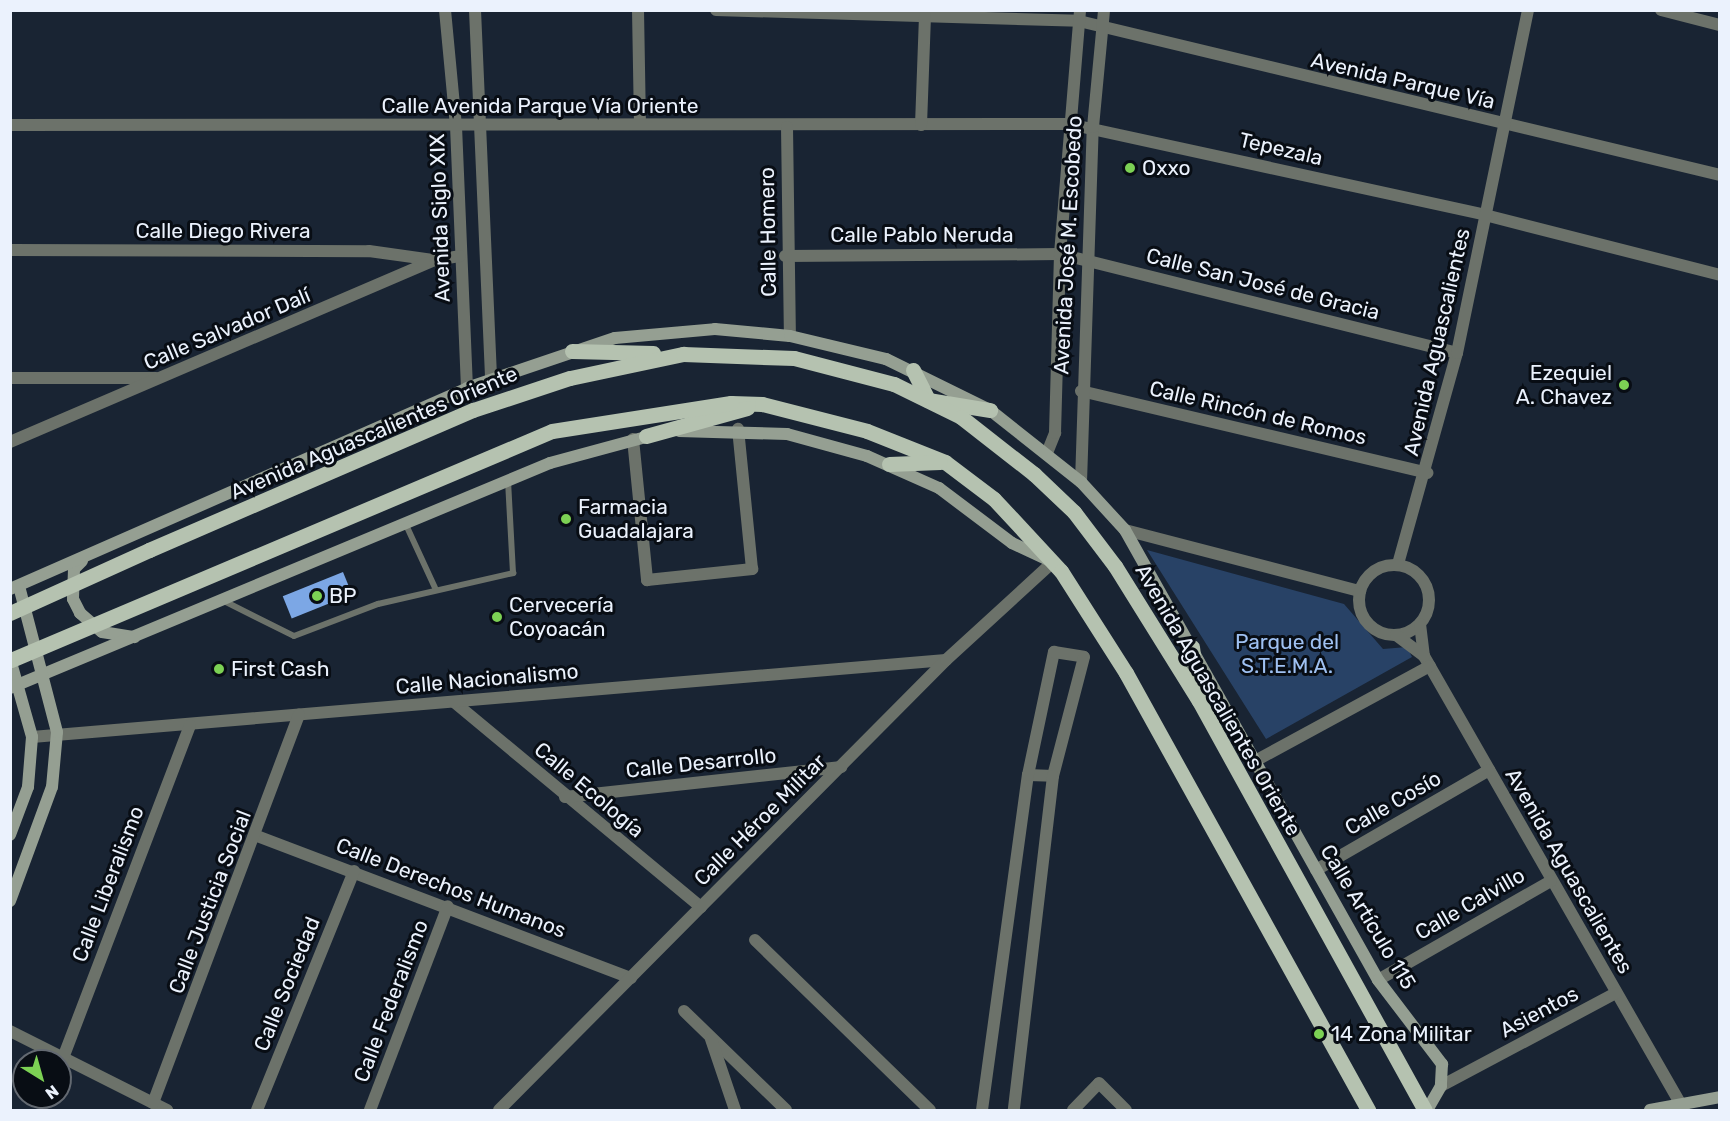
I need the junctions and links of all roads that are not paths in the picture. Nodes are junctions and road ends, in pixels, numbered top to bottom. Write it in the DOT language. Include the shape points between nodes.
graph roads {
  1 [pos="445,10"];
  2 [pos="475,10"];
  3 [pos="638,10"];
  4 [pos="716,10"];
  5 [pos="1104,10"];
  6 [pos="1528,10"];
  7 [pos="1661,10"];
  8 [pos="790,11"];
  9 [pos="925,16"];
  10 [pos="1080,16"];
  11 [pos="1719,25"];
  12 [pos="1102,29"];
  13 [pos="479,123"];
  14 [pos="640,123"];
  15 [pos="1069,124"];
  16 [pos="10,125"];
  17 [pos="921,125"];
  18 [pos="1502,125"];
  19 [pos="456,126"];
  20 [pos="787,127"];
  21 [pos="1093,127"];
  22 [pos="1719,175"];
  23 [pos="1485,215"];
  24 [pos="10,250"];
  25 [pos="1060,254"];
  26 [pos="460,256"];
  27 [pos="785,256"];
  28 [pos="435,260"];
  29 [pos="1086,260"];
  30 [pos="1719,275"];
  31 [pos="790,336"];
  32 [pos="572,351"];
  33 [pos="1457,353"];
  34 [pos="683,354"];
  35 [pos="913,370"];
  36 [pos="10,378"];
  37 [pos="163,378"];
  38 [pos="491,378"];
  39 [pos="467,388"];
  40 [pos="1081,391"];
  41 [pos="927,400"];
  42 [pos="762,404"];
  43 [pos="990,410"];
  44 [pos="738,429"];
  45 [pos="639,437"];
  46 [pos="10,442"];
  47 [pos="1047,453"];
  48 [pos="945,462"];
  49 [pos="889,464"];
  50 [pos="1427,473"];
  51 [pos="508,481"];
  52 [pos="1081,482"];
  53 [pos="407,527"];
  54 [pos="1125,530"];
  55 [pos="85,558"];
  56 [pos="1053,562"];
  57 [pos="1398,564"];
  58 [pos="15,588"];
  59 [pos="435,588"];
  60 [pos="1360,591"];
  61 [pos="223,601"];
  62 [pos="10,613"];
  63 [pos="1420,624"];
  64 [pos="1396,635"];
  65 [pos="135,637"];
  66 [pos="1192,648"];
  67 [pos="10,659"];
  68 [pos="946,660"];
  69 [pos="1427,661"];
  70 [pos="45,675"];
  71 [pos="15,687"];
  72 [pos="1199,701"];
  73 [pos="454,702"];
  74 [pos="299,714"];
  75 [pos="190,725"];
  76 [pos="57,732"];
  77 [pos="32,737"];
  78 [pos="1255,761"];
  79 [pos="841,767"];
  80 [pos="1489,770"];
  81 [pos="1028,775"];
  82 [pos="1053,776"];
  83 [pos="565,796"];
  84 [pos="10,836"];
  85 [pos="257,836"];
  86 [pos="1316,870"];
  87 [pos="354,871"];
  88 [pos="1551,881"];
  89 [pos="10,901"];
  90 [pos="448,906"];
  91 [pos="701,907"];
  92 [pos="755,940"];
  93 [pos="631,978"];
  94 [pos="1378,980"];
  95 [pos="1616,993"];
  96 [pos="684,1011"];
  97 [pos="10,1031"];
  98 [pos="710,1038"];
  99 [pos="45,1049"];
  100 [pos="66,1049"];
  101 [pos="72,1063"];
  102 [pos="1441,1086"];
  103 [pos="1719,1097"];
  104 [pos="153,1104"];
  105 [pos="1683,1107"];
  106 [pos="167,1110"];
  107 [pos="257,1110"];
  108 [pos="370,1110"];
  109 [pos="500,1110"];
  110 [pos="735,1110"];
  111 [pos="786,1110"];
  112 [pos="930,1110"];
  113 [pos="982,1110"];
  114 [pos="1014,1110"];
  115 [pos="1073,1110"];
  116 [pos="1126,1110"];
  117 [pos="1368,1110"];
  118 [pos="1426,1110"];
  119 [pos="1650,1110"];
  1 -- 19 [label="street, Avenida Siglo XIX"];
  2 -- 13 [label="street, Avenida Siglo XIX"];
  3 -- 14 [label="street"];
  4 -- 8 [label="street, Avenida Parque Vía"];
  5 -- 12 [label="street, Avenida José M. Escobedo"];
  6 -- 18 [label="street, Avenida Aguascalientes"];
  7 -- 11 [label="street"];
  8 -- 9 [label="street, Avenida Parque Vía"];
  9 -- 10 [label="street, Avenida Parque Vía"];
  9 -- 17 [label="street"];
  10 -- 12 [label="street, Avenida Parque Vía"];
  10 -- 15 [label="street, Avenida José M. Escobedo"];
  12 -- 18 [label="street, Avenida Parque Vía"];
  12 -- 21 [label="street, Avenida José M. Escobedo"];
  13 -- 14 [label="street, Calle Avenida Parque Vía Oriente"];
  13 -- 19 [label="street, Calle Avenida Parque Vía Oriente"];
  13 -- 38 [label="street, Avenida Siglo XIX"];
  14 -- 20 [label="street, Calle Avenida Parque Vía Oriente"];
  15 -- 17 [label="street, Calle Avenida Parque Vía Oriente"];
  15 -- 21 [label="street, Tepezala"];
  15 -- 25 [label="street, Avenida José M. Escobedo"];
  16 -- 19 [label="street, Calle Avenida Parque Vía Oriente"];
  17 -- 20 [label="street, Calle Avenida Parque Vía Oriente"];
  18 -- 22 [label="street, Avenida Parque Vía"];
  18 -- 23 [label="street, Avenida Aguascalientes"];
  19 -- 26 [label="street, Avenida Siglo XIX"];
  20 -- 27 [label="street, Calle Homero"];
  21 -- 23 [label="street, Tepezala"];
  21 -- 29 [label="street, Avenida José M. Escobedo"];
  23 -- 30 [label="street"];
  23 -- 33 [label="street, Avenida Aguascalientes"];
  24 -- 28 [label="street, Calle Diego Rivera" via="369,251"];
  25 -- 27 [label="street, Calle Pablo Neruda"];
  25 -- 29 [label="street, Calle San José de Gracia"];
  25 -- 47 [label="street, Avenida José M. Escobedo" via="1055,422"];
  26 -- 28 [label="street, Calle Salvador Dalí"];
  26 -- 39 [label="street, Avenida Siglo XIX"];
  27 -- 31 [label="street, Calle Homero"];
  28 -- 37 [label="street, Calle Salvador Dalí"];
  29 -- 33 [label="street, Calle San José de Gracia"];
  29 -- 40 [label="street, Avenida José M. Escobedo"];
  31 -- 32 [label="street, Calle Artículo 115" via="662,331"];
  31 -- 35 [label="street, Calle Artículo 115"];
  32 -- 34 [label="main road"];
  32 -- 38 [label="street, Calle Artículo 115"];
  33 -- 50 [label="street, Avenida Aguascalientes"];
  34 -- 41 [label="main road, Avenida Aguascalientes Oriente" via="794,358 894,384"];
  34 -- 62 [label="main road, Avenida Aguascalientes Oriente, bridge" via="570,378 473,410"];
  35 -- 41 [label="main road"];
  35 -- 43 [label="street, Calle Artículo 115"];
  36 -- 37 [label="street"];
  37 -- 46 [label="street, Calle Salvador Dalí"];
  38 -- 39 [label="street, Avenida Aguascalientes Oriente"];
  39 -- 55 [label="street, Avenida Aguascalientes Oriente"];
  40 -- 50 [label="street, Calle Rincón de Romos"];
  40 -- 52 [label="street, Avenida José M. Escobedo"];
  41 -- 43 [label="main road"];
  41 -- 72 [label="main road, Avenida Aguascalientes Oriente" via="961,417 1074,512 1115,566"];
  42 -- 45 [label="main road"];
  42 -- 48 [label="main road" via="867,431"];
  42 -- 67 [label="main road, bridge" via="731,403 552,431"];
  43 -- 47 [label="street, Calle Artículo 115"];
  44 -- 45 [label="street"];
  44 -- 45 [label="street" via="752,569 647,580"];
  44 -- 49 [label="street" via="807,438"];
  45 -- 51 [label="street"];
  47 -- 52 [label="street, Calle Artículo 115"];
  48 -- 49 [label="main road"];
  48 -- 56 [label="main road" via="994,499"];
  49 -- 56 [label="street" via="939,488 1012,543"];
  50 -- 57 [label="street, Avenida Aguascalientes"];
  51 -- 53 [label="street"];
  51 -- 59 [label="lane" via="513,573"];
  52 -- 54 [label="street, Calle Artículo 115"];
  53 -- 59 [label="lane"];
  53 -- 61 [label="street"];
  54 -- 60 [label="street"];
  54 -- 66 [label="street, Calle Artículo 115"];
  55 -- 58 [label="street, Avenida Aguascalientes Oriente"];
  55 -- 65 [label="street" via="74,569 73,599 80,613 102,632"];
  56 -- 68 [label="street, Calle Héroe Militar"];
  56 -- 117 [label="main road" via="1126,673"];
  57 -- 60 [label="street" via="1378,568"];
  57 -- 63 [label="street" via="1416,572 1428,587 1429,607"];
  58 -- 70 [label="street"];
  59 -- 61 [label="lane" via="294,636"];
  60 -- 64 [label="street" via="1367,622"];
  61 -- 65 [label="street"];
  63 -- 64 [label="street"];
  63 -- 69 [label="street, Avenida Aguascalientes"];
  64 -- 69 [label="street, Avenida Aguascalientes"];
  65 -- 70 [label="street"];
  66 -- 72 [label="main road"];
  66 -- 78 [label="street, Calle Artículo 115"];
  67 -- 71 [label="street"];
  68 -- 73 [label="street, Calle Nacionalismo"];
  68 -- 79 [label="street, Calle Héroe Militar"];
  69 -- 78 [label="street"];
  69 -- 80 [label="street, Avenida Aguascalientes"];
  70 -- 71 [label="street"];
  70 -- 76 [label="street"];
  71 -- 77 [label="street"];
  72 -- 118 [label="main road, Avenida Aguascalientes Oriente"];
  73 -- 74 [label="street, Calle Nacionalismo"];
  73 -- 83 [label="street, Calle Ecología"];
  74 -- 75 [label="street, Calle Nacionalismo"];
  74 -- 85 [label="street, Calle Justicia Social"];
  75 -- 76 [label="street, Calle Nacionalismo"];
  75 -- 100 [label="street, Calle Liberalismo"];
  76 -- 77 [label="street, Calle Nacionalismo"];
  76 -- 89 [label="street" via="52,787"];
  77 -- 84 [label="street" via="28,787"];
  78 -- 86 [label="street, Calle Artículo 115"];
  79 -- 83 [label="street, Calle Desarrollo"];
  79 -- 91 [label="street, Calle Héroe Militar"];
  80 -- 86 [label="street, Calle Cosío"];
  80 -- 88 [label="street, Avenida Aguascalientes"];
  81 -- 82 [label="street"];
  81 -- 82 [label="street" via="1054,652 1084,657"];
  81 -- 113 [label="street"];
  82 -- 114 [label="street"];
  83 -- 91 [label="street, Calle Ecología"];
  85 -- 87 [label="street, Calle Derechos Humanos"];
  85 -- 104 [label="street, Calle Justicia Social"];
  86 -- 94 [label="street, Calle Artículo 115"];
  87 -- 90 [label="street, Calle Derechos Humanos"];
  87 -- 107 [label="street, Calle Sociedad"];
  88 -- 94 [label="street, Calle Calvillo"];
  88 -- 95 [label="street, Avenida Aguascalientes"];
  90 -- 93 [label="street, Calle Derechos Humanos"];
  90 -- 108 [label="street, Calle Federalismo"];
  91 -- 93 [label="street, Calle Héroe Militar"];
  92 -- 112 [label="street"];
  93 -- 109 [label="street, Calle Héroe Militar"];
  94 -- 102 [label="street, Calle Artículo 115" via="1442,1064"];
  95 -- 102 [label="street, Asientos"];
  95 -- 105 [label="street, Avenida Aguascalientes"];
  96 -- 98 [label="street"];
  97 -- 99 [label="street"];
  98 -- 110 [label="street"];
  98 -- 111 [label="street"];
  101 -- 104 [label="street"];
  102 -- 118 [label="street"];
  103 -- 105 [label="street"];
  104 -- 106 [label="street"];
  105 -- 119 [label="street"];
  115 -- 116 [label="street" via="1099,1083"];
}
